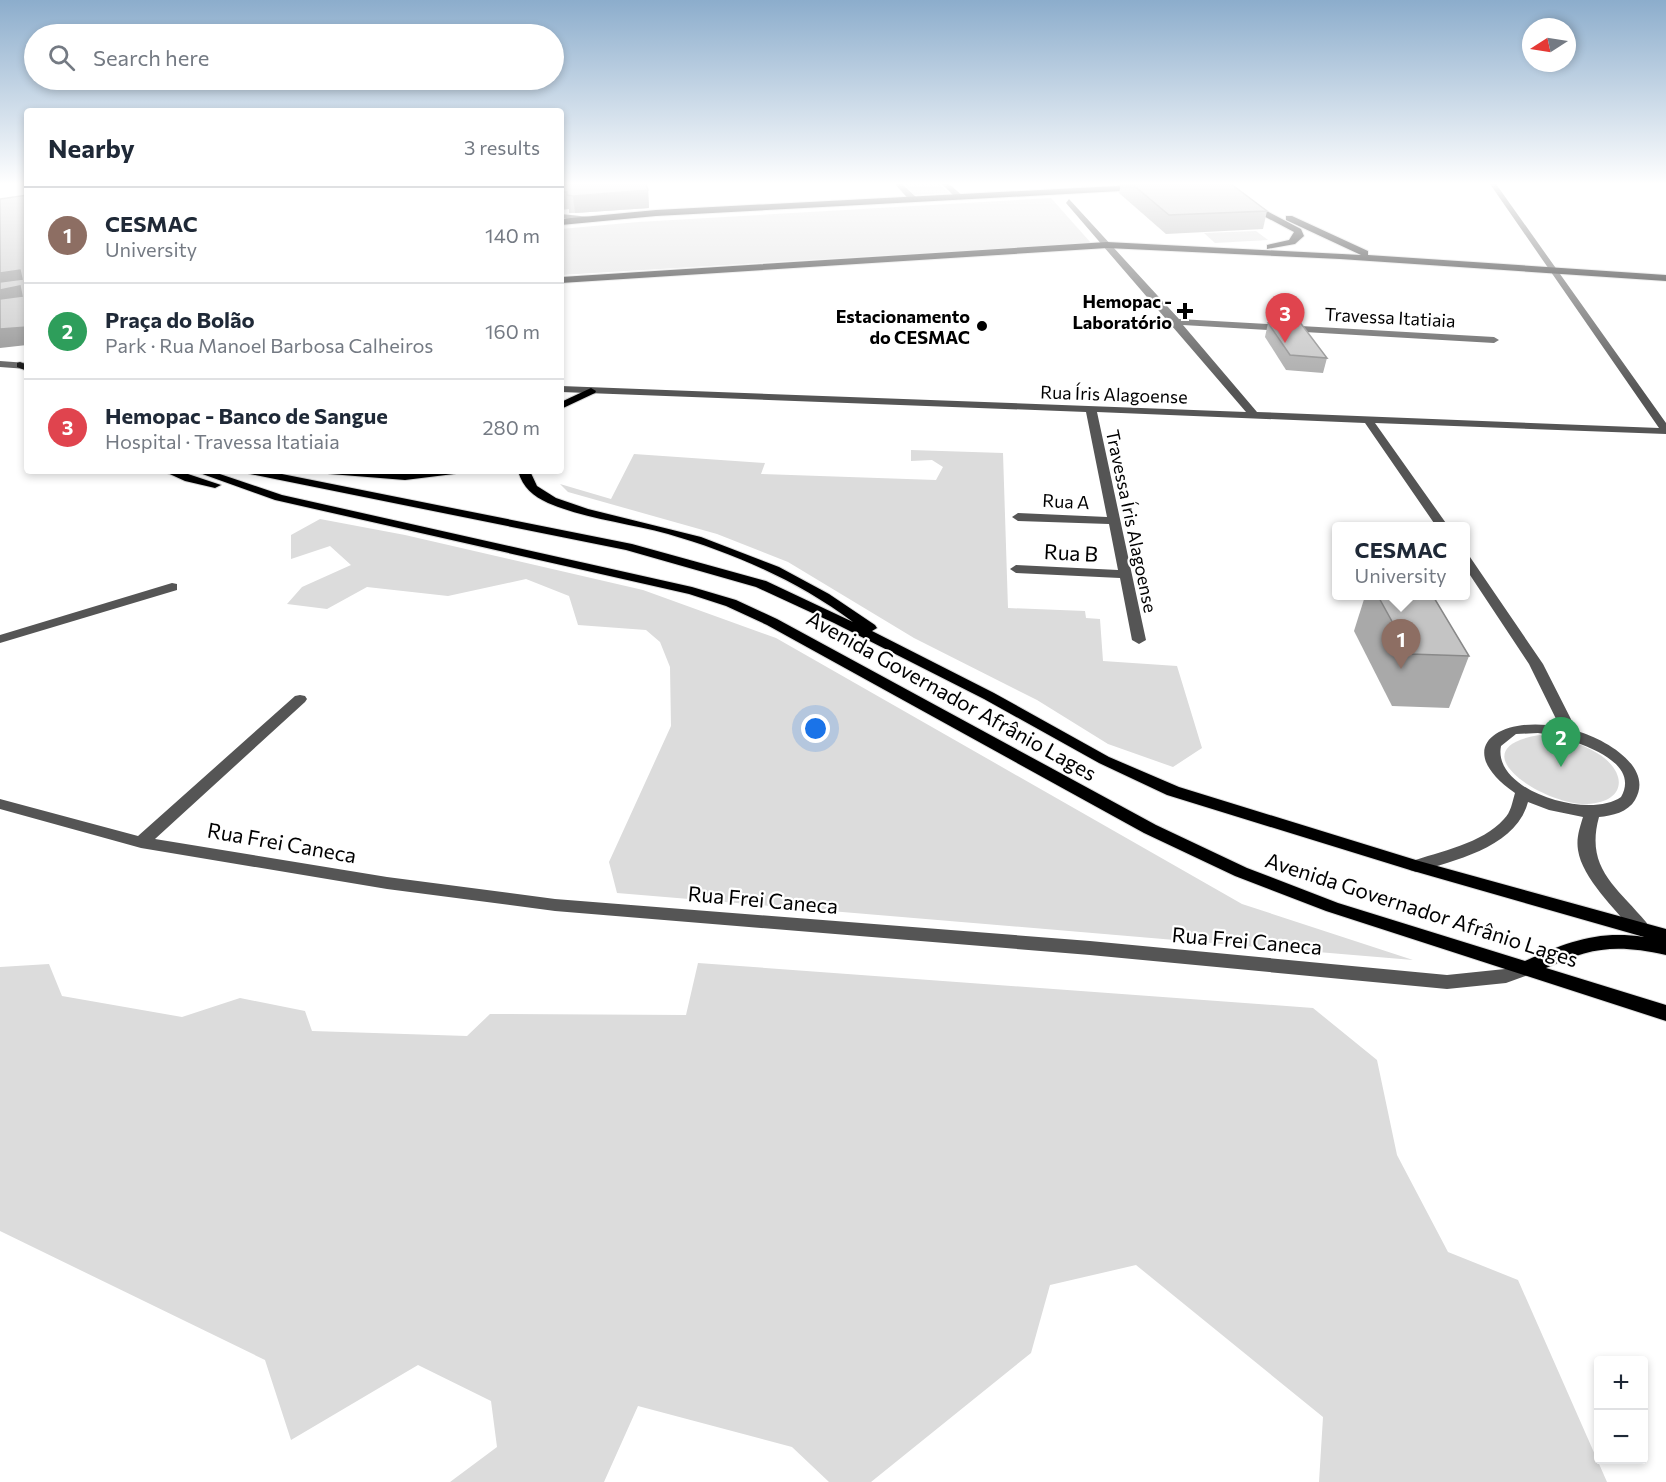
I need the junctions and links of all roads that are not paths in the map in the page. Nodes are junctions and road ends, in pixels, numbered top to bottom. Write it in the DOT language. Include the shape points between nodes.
graph roads {
  1 [pos="980,253"];
  2 [pos="1114,253"];
  3 [pos="1268,253"];
  4 [pos="1365,253"];
  5 [pos="1544,253"];
  6 [pos="1376,258"];
  7 [pos="1556,270"];
  8 [pos="1666,278"];
  9 [pos="564,280"];
  10 [pos="1176,322"];
  11 [pos="1494,340"];
  12 [pos="0,364"];
  13 [pos="24,366"];
  14 [pos="564,389"];
  15 [pos="591,391"];
  16 [pos="564,404"];
  17 [pos="1091,410"];
  18 [pos="1254,415"];
  19 [pos="1368,420"];
  20 [pos="1666,431"];
  21 [pos="176,474"];
  22 [pos="209,474"];
  23 [pos="265,474"];
  24 [pos="368,474"];
  25 [pos="430,474"];
  26 [pos="525,474"];
  27 [pos="279,498"];
  28 [pos="1018,517"];
  29 [pos="1113,521"];
  30 [pos="1439,522"];
  31 [pos="1470,566"];
  32 [pos="1016,569"];
  33 [pos="1125,574"];
  34 [pos="172,587"];
  35 [pos="0,639"];
  36 [pos="1139,640"];
  37 [pos="898,650"];
  38 [pos="300,699"];
  39 [pos="1570,733"];
  40 [pos="1523,792"];
  41 [pos="0,804"];
  42 [pos="1592,812"];
  43 [pos="141,842"];
  44 [pos="1416,866"];
  45 [pos="1640,927"];
  46 [pos="1666,936"];
  47 [pos="1666,948"];
  48 [pos="1528,968"];
  49 [pos="1666,1013"];
  1 -- 9 [label="highway"];
  2 -- 10 [label="street"];
  3 -- 6 [label="highway"];
  4 -- 6 [label="highway"];
  5 -- 7 [label="street"];
  6 -- 7 [label="highway"];
  7 -- 8 [label="highway"];
  7 -- 20 [label="street"];
  10 -- 11 [label="street, Travessa Itatiaia"];
  10 -- 18 [label="street"];
  12 -- 13 [label="street"];
  14 -- 15 [label="street, Rua Íris Alagoense"];
  15 -- 16 [label="main road"];
  15 -- 17 [label="street, Rua Íris Alagoense"];
  17 -- 18 [label="street, Rua Íris Alagoense"];
  17 -- 29 [label="street, Travessa Íris Alagoense"];
  18 -- 19 [label="street, Rua Íris Alagoense"];
  19 -- 20 [label="street, Rua Íris Alagoense"];
  19 -- 30 [label="street"];
  21 -- 27 [label="main road"];
  22 -- 27 [label="main road, Avenida Governador Afrânio Lages"];
  23 -- 37 [label="main road, Avenida Governador Afrânio Lages" via="702,566 761,584"];
  24 -- 25 [label="main road"];
  26 -- 37 [label="main road" via="536,493 561,504 672,532 762,563 844,608"];
  27 -- 48 [label="main road, Avenida Governador Afrânio Lages" via="634,576 731,603 1150,829 1241,872 1332,907"];
  28 -- 29 [label="street, Rua A"];
  29 -- 33 [label="street, Travessa Íris Alagoense"];
  31 -- 39 [label="street" via="1536,664"];
  32 -- 33 [label="street, Rua B"];
  33 -- 36 [label="street, Travessa Íris Alagoense"];
  34 -- 35 [label="street"];
  37 -- 44 [label="main road, Avenida Governador Afrânio Lages" via="1104,760 1173,791"];
  38 -- 43 [label="street"];
  39 -- 40 [label="street" via="1538,728 1512,730 1495,741 1491,752 1495,765"];
  39 -- 42 [label="street" via="1610,752 1632,779 1633,792 1626,802 1612,810"];
  40 -- 42 [label="street" via="1557,807"];
  40 -- 44 [label="street" via="1508,826 1477,843"];
  41 -- 43 [label="street, Rua Frei Caneca"];
  42 -- 45 [label="street" via="1586,837 1587,854"];
  43 -- 48 [label="street, Rua Frei Caneca" via="387,883 555,905 1078,947 1447,982 1506,976"];
  44 -- 45 [label="main road, Avenida Governador Afrânio Lages"];
  45 -- 46 [label="main road, Avenida Governador Afrânio Lages"];
  47 -- 48 [label="main road" via="1620,939 1599,940"];
  48 -- 49 [label="main road, Avenida Governador Afrânio Lages"];
}
